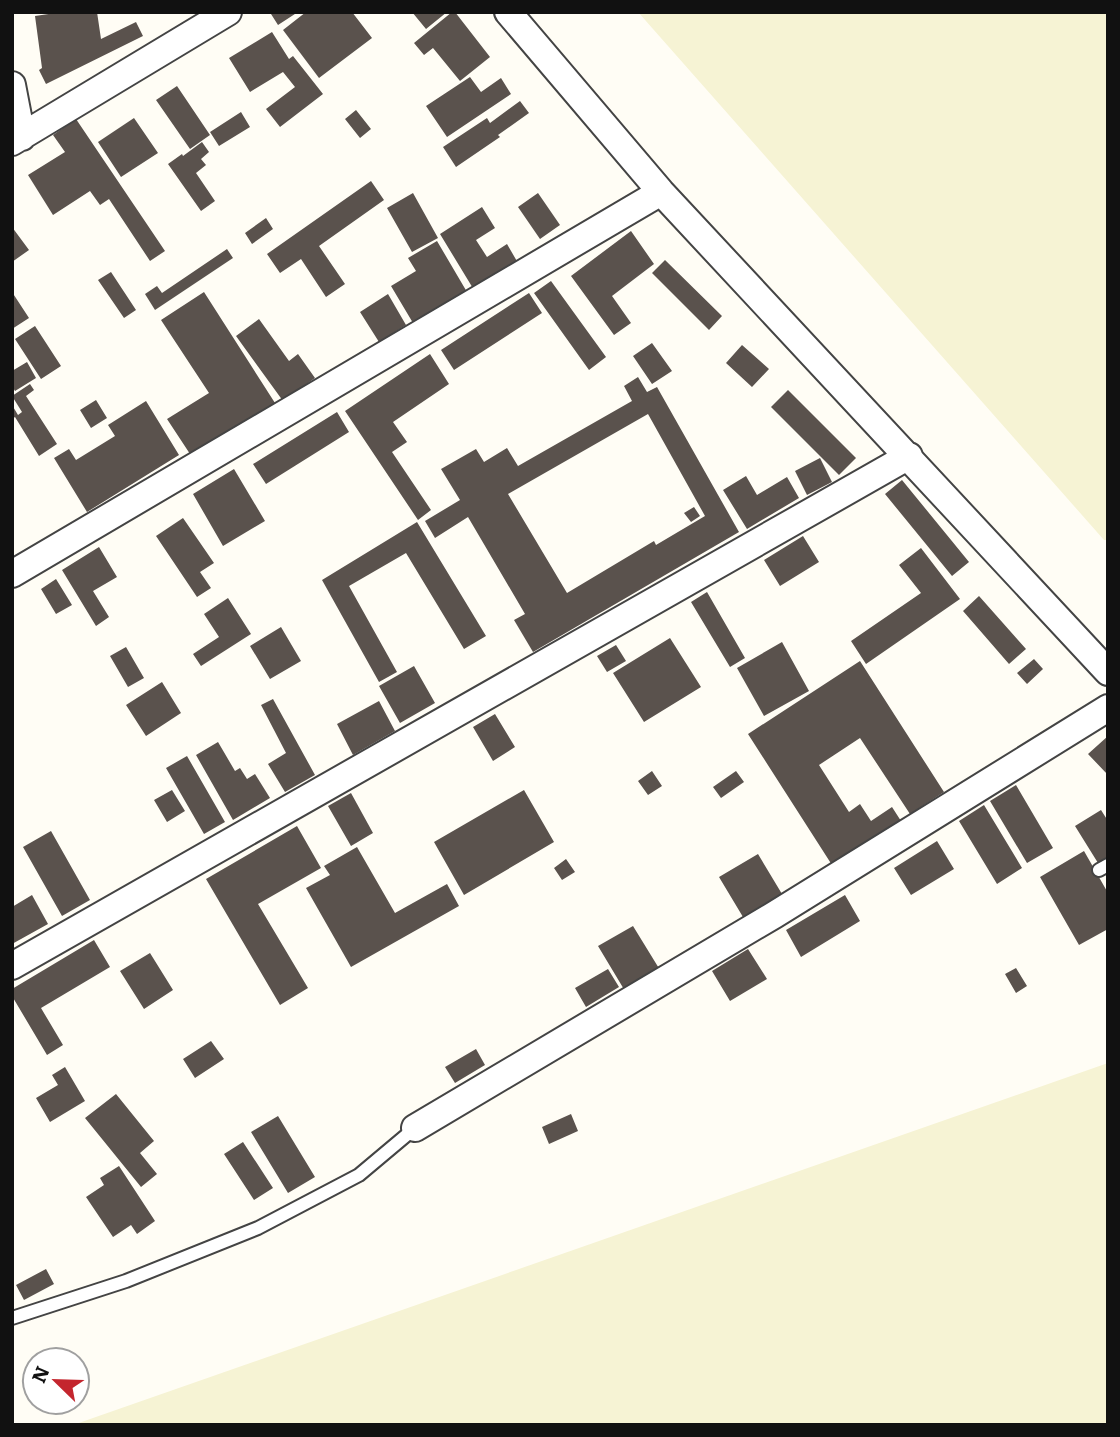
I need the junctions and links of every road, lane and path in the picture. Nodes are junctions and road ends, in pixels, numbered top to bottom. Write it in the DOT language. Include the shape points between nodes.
graph roads {
  1 [pos="228,12"];
  2 [pos="508,12"];
  3 [pos="12,85"];
  4 [pos="17,139"];
  5 [pos="661,192"];
  6 [pos="908,456"];
  7 [pos="12,574"];
  8 [pos="1108,673"];
  9 [pos="1108,708"];
  10 [pos="12,965"];
  11 [pos="415,1128"];
  12 [pos="12,1318"];
  1 -- 4 [label="street"];
  2 -- 5 [label="street"];
  3 -- 4 [label="street"];
  5 -- 6 [label="street"];
  5 -- 7 [label="street"];
  6 -- 8 [label="street"];
  6 -- 10 [label="street"];
  9 -- 11 [label="street" via="774,915"];
  11 -- 12 [label="lane" via="359,1175 258,1228 126,1281"];
}
